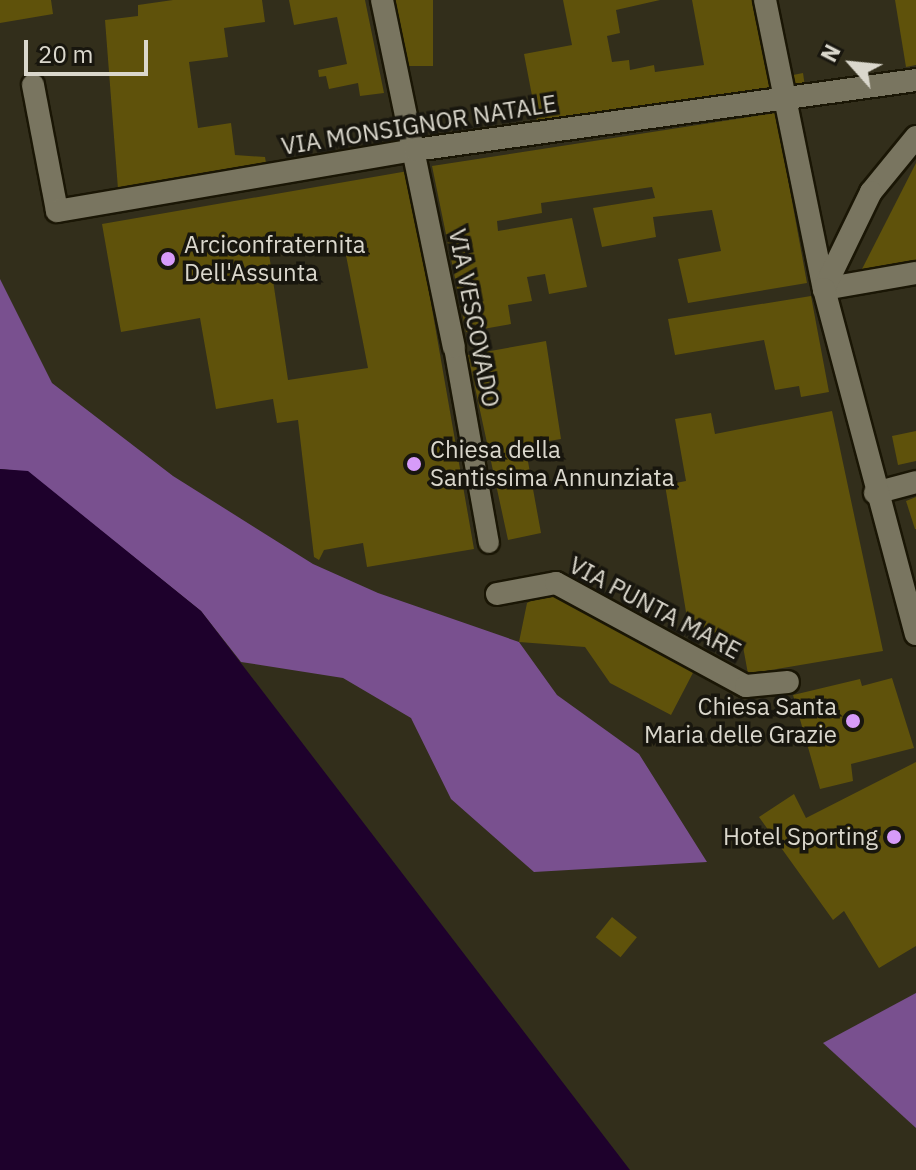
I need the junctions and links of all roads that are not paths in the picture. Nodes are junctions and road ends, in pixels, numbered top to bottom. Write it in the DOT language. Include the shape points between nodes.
graph roads {
  1 [pos="382,0"];
  2 [pos="765,0"];
  3 [pos="916,80"];
  4 [pos="33,85"];
  5 [pos="783,96"];
  6 [pos="916,137"];
  7 [pos="415,150"];
  8 [pos="916,273"];
  9 [pos="824,289"];
  10 [pos="454,347"];
  11 [pos="916,482"];
  12 [pos="875,493"];
  13 [pos="489,543"];
  14 [pos="496,586"];
  15 [pos="916,634"];
  16 [pos="788,682"];
  1 -- 7 [label="street, VIA VESCOVADO"];
  2 -- 5 [label="street"];
  3 -- 5 [label="street, VIA MONSIGNOR NATALE"];
  4 -- 7 [label="street, VIA MONSIGNOR NATALE" via="57,211"];
  5 -- 7 [label="street, VIA MONSIGNOR NATALE"];
  5 -- 9 [label="street"];
  6 -- 9 [label="street" via="871,192"];
  7 -- 10 [label="street, VIA VESCOVADO"];
  8 -- 9 [label="street"];
  9 -- 12 [label="street"];
  10 -- 13 [label="lane, VIA VESCOVADO"];
  11 -- 12 [label="street"];
  12 -- 15 [label="street"];
  14 -- 16 [label="street, VIA PUNTA MARE" via="556,583 746,686"];
}
